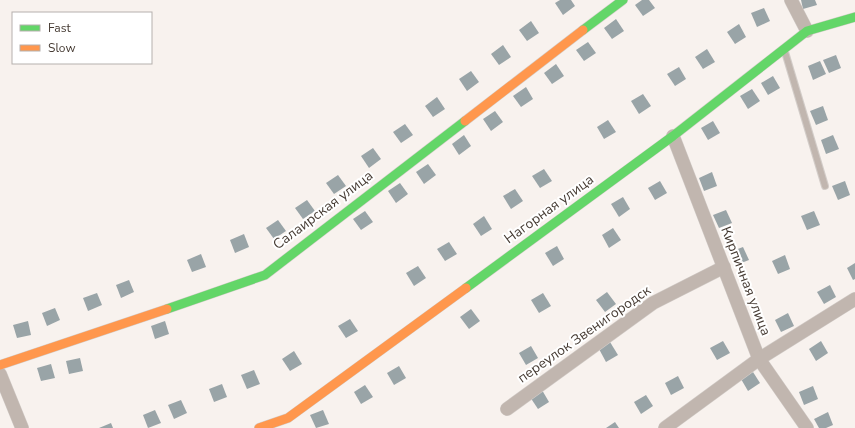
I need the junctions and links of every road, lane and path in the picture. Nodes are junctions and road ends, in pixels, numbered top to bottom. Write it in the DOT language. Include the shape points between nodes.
graph roads {
  1 [pos="623,0"];
  2 [pos="790,0"];
  3 [pos="855,17"];
  4 [pos="807,31"];
  5 [pos="784,48"];
  6 [pos="673,136"];
  7 [pos="825,186"];
  8 [pos="724,267"];
  9 [pos="855,299"];
  10 [pos="759,359"];
  11 [pos="0,365"];
  12 [pos="0,374"];
  13 [pos="507,409"];
  14 [pos="669,427"];
  15 [pos="22,428"];
  16 [pos="259,428"];
  17 [pos="807,428"];
  1 -- 11 [label="street, Салаирская улица" via="265,275"];
  2 -- 4 [label="street"];
  3 -- 4 [label="street, Нагорная улица"];
  4 -- 5 [label="street, Нагорная улица"];
  5 -- 6 [label="street, Нагорная улица"];
  5 -- 7 [label="lane"];
  6 -- 8 [label="street, Кирпичная улица"];
  6 -- 16 [label="street, Нагорная улица" via="288,418"];
  8 -- 10 [label="street, Кирпичная улица"];
  8 -- 13 [label="street, переулок Звенигородск" via="653,303"];
  9 -- 10 [label="street"];
  10 -- 14 [label="street"];
  10 -- 17 [label="street, Кирпичная улица"];
  12 -- 15 [label="street"];
}
